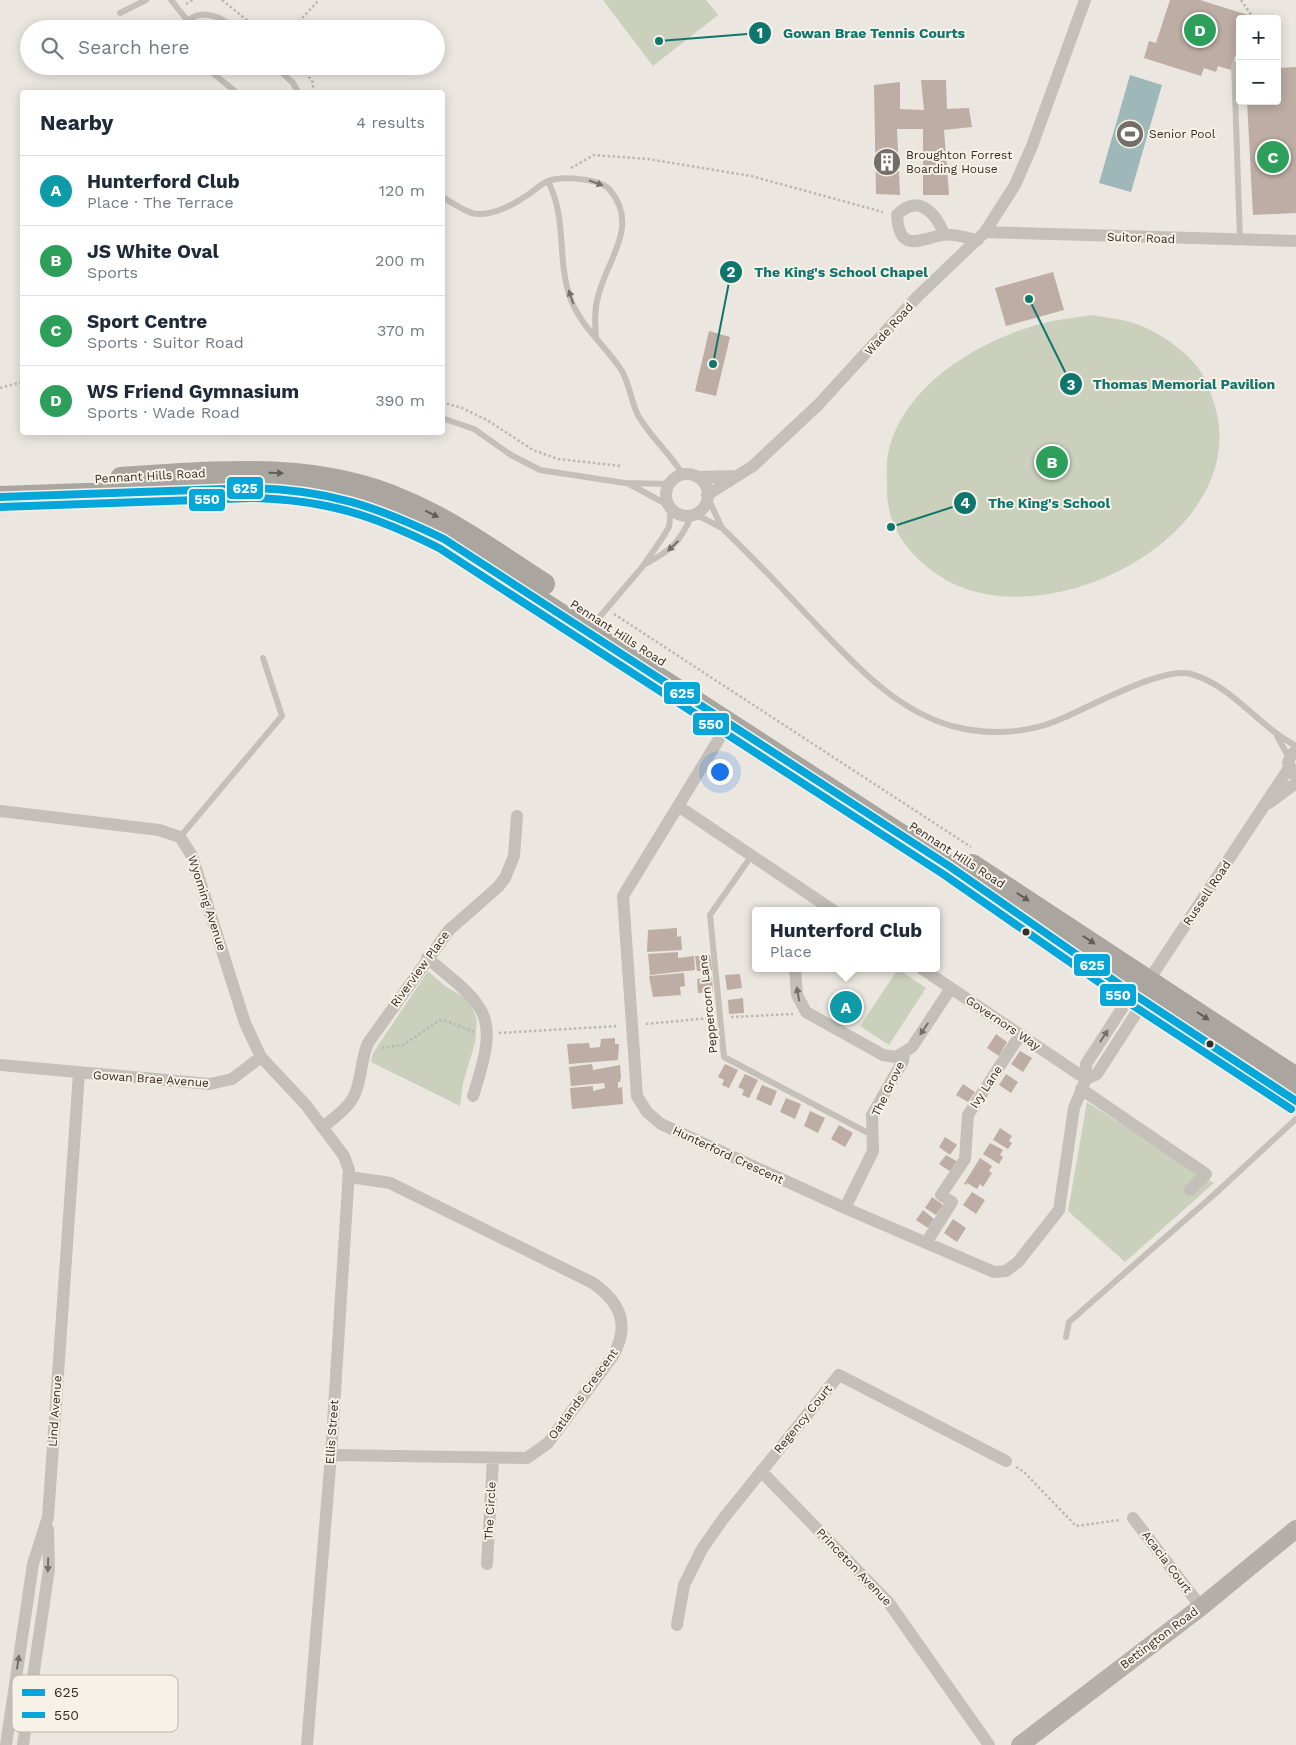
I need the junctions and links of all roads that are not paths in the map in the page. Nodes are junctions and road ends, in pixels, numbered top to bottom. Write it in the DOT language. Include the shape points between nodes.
graph roads {
  1 [pos="146,0"];
  2 [pos="171,0"];
  3 [pos="1085,0"];
  4 [pos="120,12"];
  5 [pos="187,20"];
  6 [pos="224,20"];
  7 [pos="1234,64"];
  8 [pos="215,75"];
  9 [pos="285,75"];
  10 [pos="234,90"];
  11 [pos="297,90"];
  12 [pos="548,181"];
  13 [pos="445,199"];
  14 [pos="944,234"];
  15 [pos="981,236"];
  16 [pos="1240,242"];
  17 [pos="1296,242"];
  18 [pos="596,338"];
  19 [pos="445,419"];
  20 [pos="683,475"];
  21 [pos="740,476"];
  22 [pos="697,478"];
  23 [pos="0,483"];
  24 [pos="626,483"];
  25 [pos="669,484"];
  26 [pos="707,496"];
  27 [pos="0,497"];
  28 [pos="670,507"];
  29 [pos="693,515"];
  30 [pos="722,528"];
  31 [pos="643,566"];
  32 [pos="602,615"];
  33 [pos="263,658"];
  34 [pos="718,716"];
  35 [pos="1276,735"];
  36 [pos="1296,746"];
  37 [pos="1293,763"];
  38 [pos="1296,783"];
  39 [pos="678,806"];
  40 [pos="1265,806"];
  41 [pos="0,811"];
  42 [pos="517,816"];
  43 [pos="180,837"];
  44 [pos="752,855"];
  45 [pos="816,906"];
  46 [pos="427,958"];
  47 [pos="795,972"];
  48 [pos="927,972"];
  49 [pos="951,988"];
  50 [pos="1142,991"];
  51 [pos="1020,1035"];
  52 [pos="904,1054"];
  53 [pos="261,1057"];
  54 [pos="0,1065"];
  55 [pos="79,1073"];
  56 [pos="1296,1078"];
  57 [pos="1083,1084"];
  58 [pos="473,1096"];
  59 [pos="1296,1100"];
  60 [pos="1296,1119"];
  61 [pos="323,1127"];
  62 [pos="872,1135"];
  63 [pos="350,1177"];
  64 [pos="1190,1190"];
  65 [pos="845,1208"];
  66 [pos="926,1243"];
  67 [pos="1066,1337"];
  68 [pos="331,1455"];
  69 [pos="493,1459"];
  70 [pos="1006,1461"];
  71 [pos="761,1471"];
  72 [pos="48,1517"];
  73 [pos="1133,1518"];
  74 [pos="1296,1529"];
  75 [pos="488,1564"];
  76 [pos="1201,1607"];
  77 [pos="677,1625"];
  78 [pos="16,1675"];
  79 [pos="33,1675"];
  80 [pos="12,1705"];
  81 [pos="25,1732"];
  82 [pos="6,1745"];
  83 [pos="23,1745"];
  84 [pos="307,1745"];
  85 [pos="989,1745"];
  86 [pos="1020,1745"];
  1 -- 4 [label="lane"];
  2 -- 5 [label="lane"];
  3 -- 15 [label="street, Wade Road" via="1015,185"];
  5 -- 6 [label="lane" via="206,13"];
  7 -- 16 [label="lane"];
  8 -- 10 [label="lane"];
  9 -- 11 [label="lane"];
  12 -- 13 [label="lane" via="495,212 474,214"];
  18 -- 12 [label="lane, one-way" via="577,314 571,298 561,218"];
  12 -- 18 [label="lane, one-way" via="595,181 608,188 616,198 623,217 620,241 596,304"];
  14 -- 14 [label="street" via="932,212 921,206 904,209 898,216 902,236 910,241 924,241"];
  14 -- 15 [label="street, Suitor Road"];
  15 -- 16 [label="street, Suitor Road"];
  15 -- 21 [label="street, Wade Road" via="918,297 818,406"];
  16 -- 17 [label="street, Suitor Road"];
  18 -- 20 [label="lane" via="622,372 646,429 676,462"];
  19 -- 24 [label="lane" via="474,429 511,455 540,470"];
  20 -- 22 [label="street"];
  20 -- 25 [label="street"];
  21 -- 22 [label="street"];
  21 -- 26 [label="street, Wade Road"];
  22 -- 26 [label="street" via="705,485"];
  23 -- 32 [label="highway, Pennant Hills Road, one-way" via="229,472 294,473 336,479 404,500"];
  24 -- 25 [label="lane"];
  24 -- 28 [label="lane"];
  25 -- 28 [label="street" via="666,495"];
  26 -- 29 [label="street" via="704,507"];
  26 -- 30 [label="lane"];
  27 -- 34 [label="highway, Pennant Hills Road" via="252,488 318,492 373,506 418,524 444,539"];
  28 -- 29 [label="street" via="681,515"];
  28 -- 31 [label="lane" via="669,527"];
  29 -- 30 [label="lane"];
  29 -- 31 [label="lane, one-way" via="681,538 666,553"];
  30 -- 35 [label="lane" via="861,671 908,706 952,726 1001,733 1054,722 1154,678 1188,673 1226,691"];
  31 -- 32 [label="lane"];
  32 -- 50 [label="highway, Pennant Hills Road, one-way"];
  33 -- 43 [label="lane" via="282,716"];
  34 -- 39 [label="street, Hunterford Crescent" via="720,739"];
  34 -- 50 [label="highway, Pennant Hills Road"];
  35 -- 36 [label="lane"];
  35 -- 37 [label="lane"];
  37 -- 40 [label="street, Russell Road"];
  38 -- 40 [label="street"];
  39 -- 44 [label="street"];
  39 -- 65 [label="street, Hunterford Crescent" via="623,896 637,1096 660,1124"];
  40 -- 50 [label="street, Russell Road"];
  41 -- 43 [label="street" via="160,830"];
  42 -- 46 [label="street, Riverview Place" via="514,856 505,878 494,892 454,924"];
  43 -- 53 [label="street, Wyoming Avenue" via="192,856 249,1035"];
  44 -- 45 [label="street"];
  44 -- 62 [label="lane, Peppercorn Lane" via="710,915 724,1057"];
  46 -- 58 [label="street" via="470,993 481,1010 488,1044"];
  46 -- 61 [label="street, Riverview Place" via="368,1043 353,1098"];
  52 -- 47 [label="street, one-way" via="896,1057 883,1055 806,1012 797,995"];
  48 -- 49 [label="street, Governors Way"];
  49 -- 51 [label="street, Governors Way"];
  49 -- 52 [label="street, The Grove, one-way"];
  50 -- 56 [label="highway, Pennant Hills Road, one-way"];
  50 -- 57 [label="street" via="1097,1074"];
  50 -- 59 [label="highway, Pennant Hills Road"];
  51 -- 57 [label="street, Governors Way"];
  51 -- 66 [label="street, Ivy Lane" via="968,1115 965,1159 941,1195 952,1202"];
  52 -- 62 [label="street, The Grove" via="872,1115"];
  53 -- 55 [label="street, Gowan Brae Avenue" via="232,1080 210,1084"];
  53 -- 61 [label="street"];
  54 -- 55 [label="street, Gowan Brae Avenue"];
  55 -- 72 [label="street, Lind Avenue"];
  57 -- 64 [label="street, Governors Way" via="1206,1174"];
  57 -- 66 [label="street, Hunterford Crescent" via="1074,1108 1059,1210 1018,1262 1006,1271 994,1272"];
  60 -- 67 [label="lane" via="1069,1322"];
  61 -- 63 [label="street, Ellis Street" via="347,1161"];
  62 -- 65 [label="street, The Grove" via="873,1150"];
  63 -- 68 [label="street, Ellis Street"];
  63 -- 69 [label="street, Oatlands Crescent" via="382,1181 425,1200 593,1283 611,1297 617,1307 623,1330 620,1343 548,1443 527,1458"];
  65 -- 66 [label="street, Hunterford Crescent"];
  68 -- 69 [label="street, Oatlands Crescent"];
  68 -- 84 [label="street, Ellis Street"];
  69 -- 75 [label="street, The Circle"];
  70 -- 71 [label="street, Regency Court" via="839,1375"];
  71 -- 77 [label="street, Regency Court" via="702,1550 684,1585"];
  71 -- 85 [label="street, Princeton Avenue" via="889,1603"];
  78 -- 72 [label="street, Lind Avenue, one-way" via="33,1564"];
  72 -- 79 [label="street, one-way" via="49,1569"];
  73 -- 76 [label="street, Acacia Court"];
  74 -- 76 [label="main road, Bettington Road"];
  76 -- 86 [label="main road, Bettington Road"];
  82 -- 80 [label="street, Lind Avenue, one-way"];
  81 -- 83 [label="street, one-way"];
}
